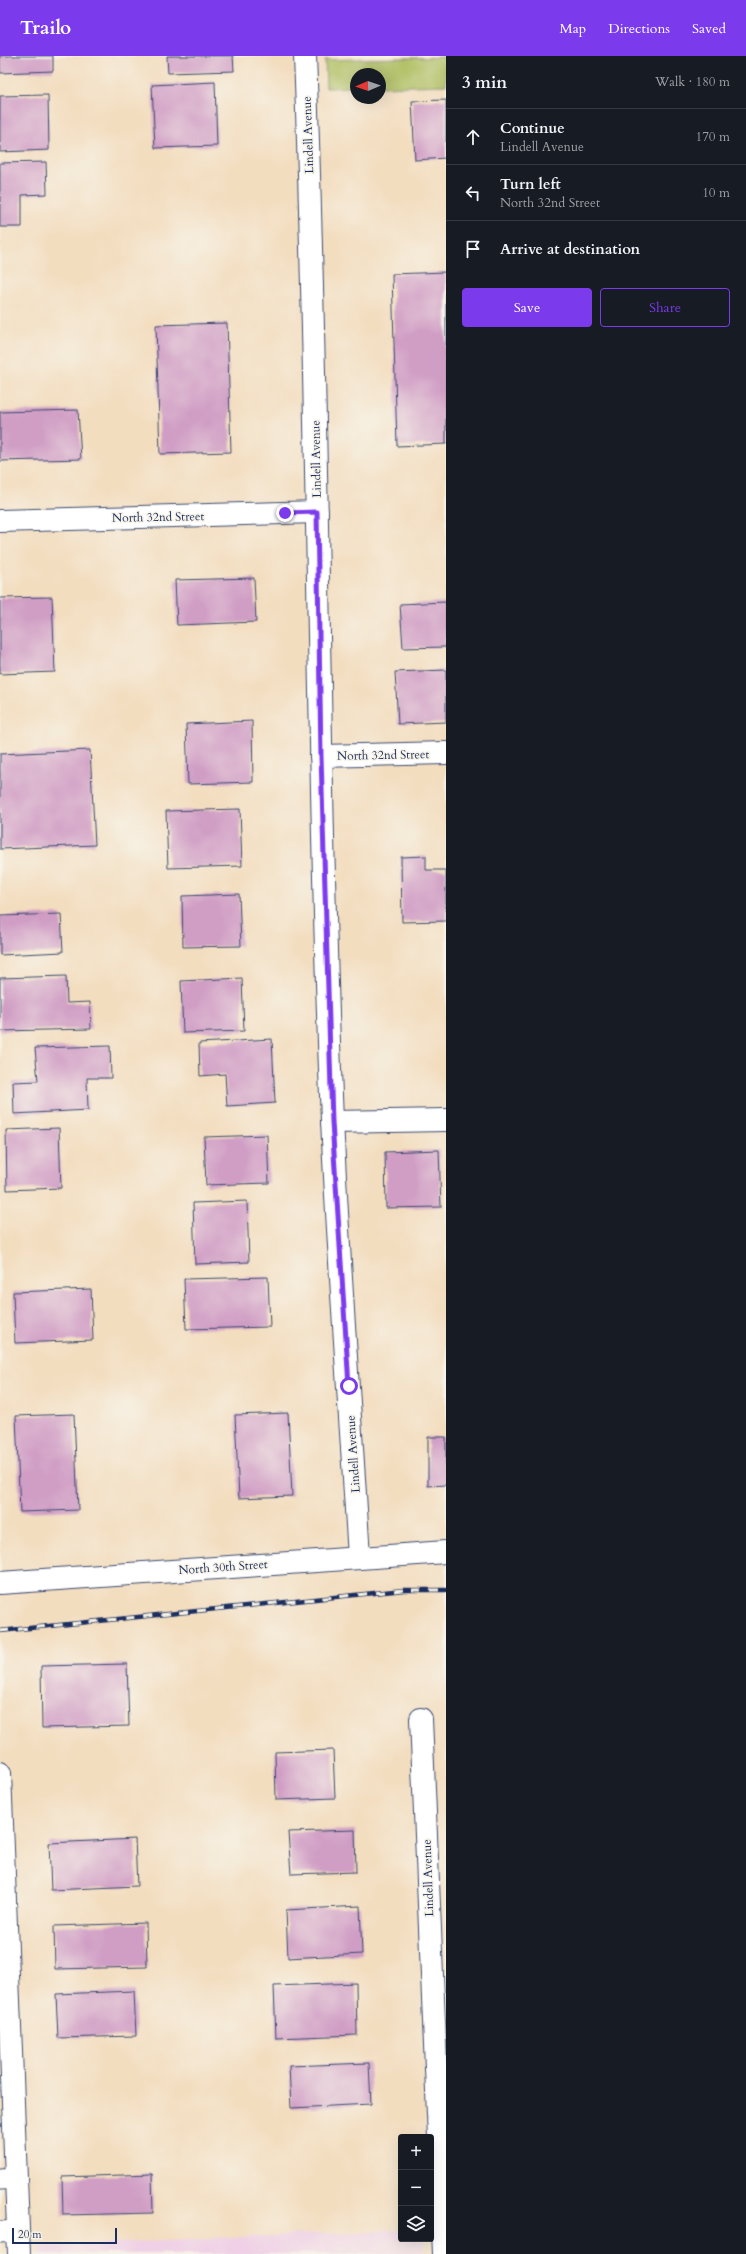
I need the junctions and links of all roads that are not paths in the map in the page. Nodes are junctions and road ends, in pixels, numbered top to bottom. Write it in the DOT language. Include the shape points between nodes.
graph roads {
  1 [pos="305,56"];
  2 [pos="317,512"];
  3 [pos="0,521"];
  4 [pos="446,753"];
  5 [pos="321,756"];
  6 [pos="446,1120"];
  7 [pos="332,1122"];
  8 [pos="446,1552"];
  9 [pos="359,1557"];
  10 [pos="0,1583"];
  11 [pos="421,1719"];
  12 [pos="0,1774"];
  13 [pos="6,2105"];
  14 [pos="8,2179"];
  15 [pos="9,2232"];
  16 [pos="19,2254"];
  17 [pos="444,2254"];
  1 -- 2 [label="street, Lindell Avenue"];
  2 -- 3 [label="street, North 32nd Street"];
  2 -- 5 [label="street, Lindell Avenue"];
  4 -- 5 [label="street, North 32nd Street"];
  5 -- 7 [label="street, Lindell Avenue"];
  6 -- 7 [label="street"];
  7 -- 9 [label="street, Lindell Avenue"];
  8 -- 9 [label="street, North 30th Street"];
  9 -- 10 [label="street, North 30th Street"];
  11 -- 17 [label="street, Lindell Avenue"];
  12 -- 13 [label="street"];
  13 -- 14 [label="street"];
  14 -- 15 [label="street"];
  15 -- 16 [label="street"];
}
